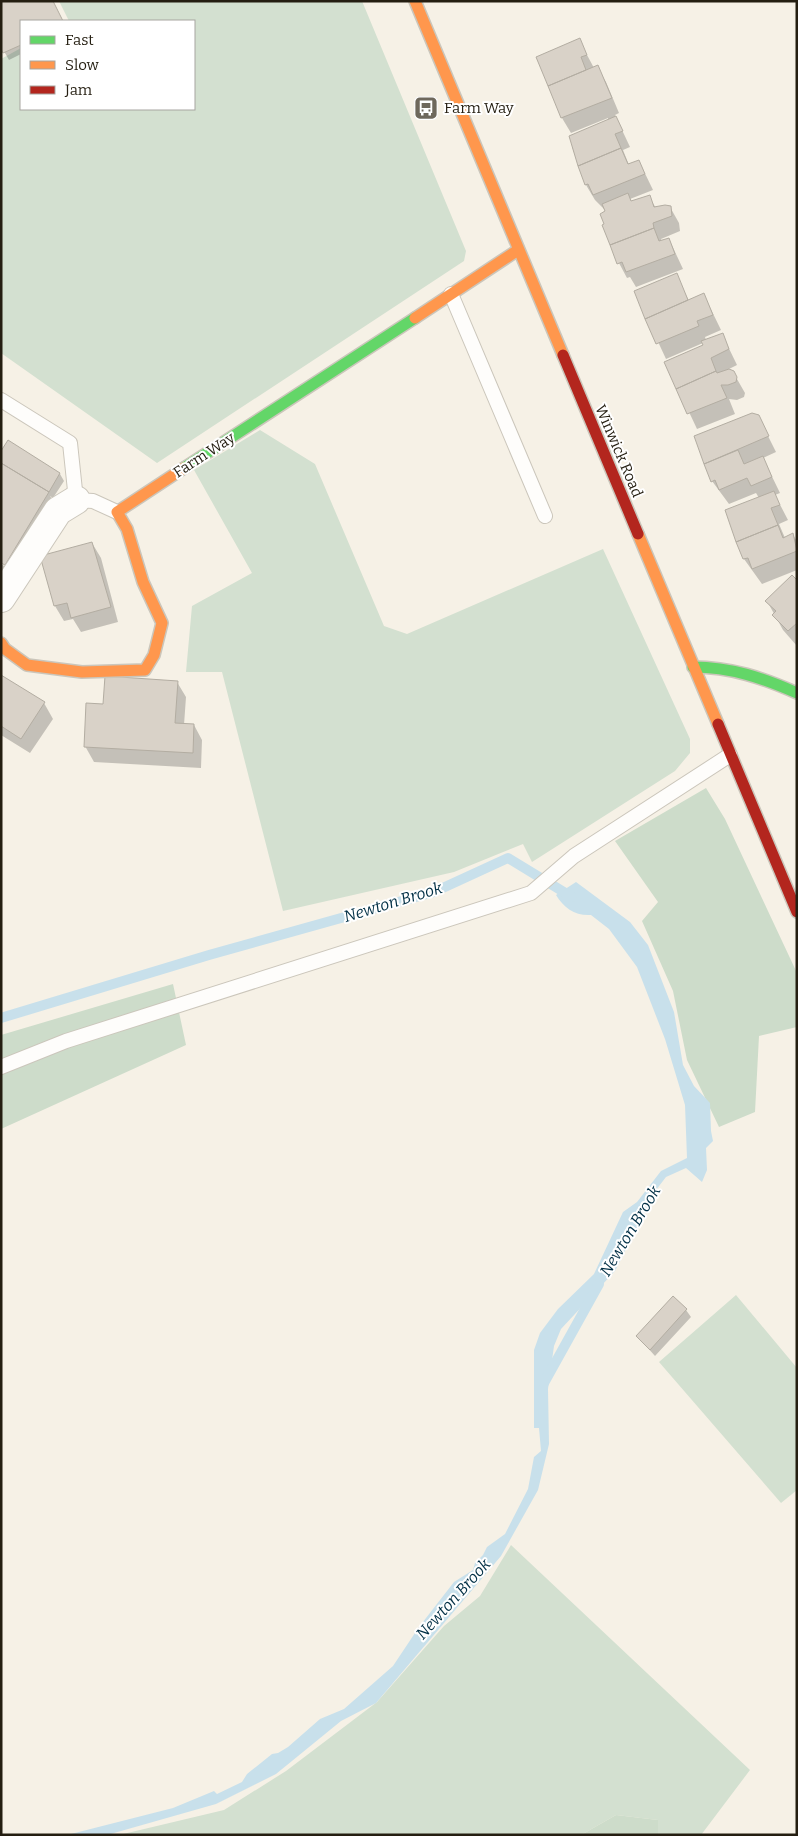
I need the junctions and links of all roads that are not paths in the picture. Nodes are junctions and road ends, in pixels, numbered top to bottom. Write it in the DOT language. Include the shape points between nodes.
graph roads {
  1 [pos="415,1"];
  2 [pos="518,250"];
  3 [pos="451,294"];
  4 [pos="1,400"];
  5 [pos="76,500"];
  6 [pos="116,512"];
  7 [pos="545,516"];
  8 [pos="1,598"];
  9 [pos="1,643"];
  10 [pos="693,667"];
  11 [pos="797,694"];
  12 [pos="730,755"];
  13 [pos="797,912"];
  14 [pos="1,1067"];
  1 -- 2 [label="main road, Winwick Road"];
  2 -- 3 [label="main road, Farm Way"];
  2 -- 10 [label="main road, Winwick Road"];
  3 -- 6 [label="main road, Farm Way"];
  3 -- 7 [label="lane"];
  4 -- 5 [label="lane" via="70,443"];
  5 -- 6 [label="lane" via="93,501"];
  5 -- 8 [label="street" via="58,511"];
  6 -- 9 [label="main road" via="127,529 143,582 162,623 154,655 145,670 82,672 27,665"];
  10 -- 11 [label="main road" via="724,667 751,672"];
  10 -- 12 [label="main road, Winwick Road"];
  12 -- 13 [label="main road, Winwick Road"];
  12 -- 14 [label="lane" via="574,856 531,893 66,1041"];
}
